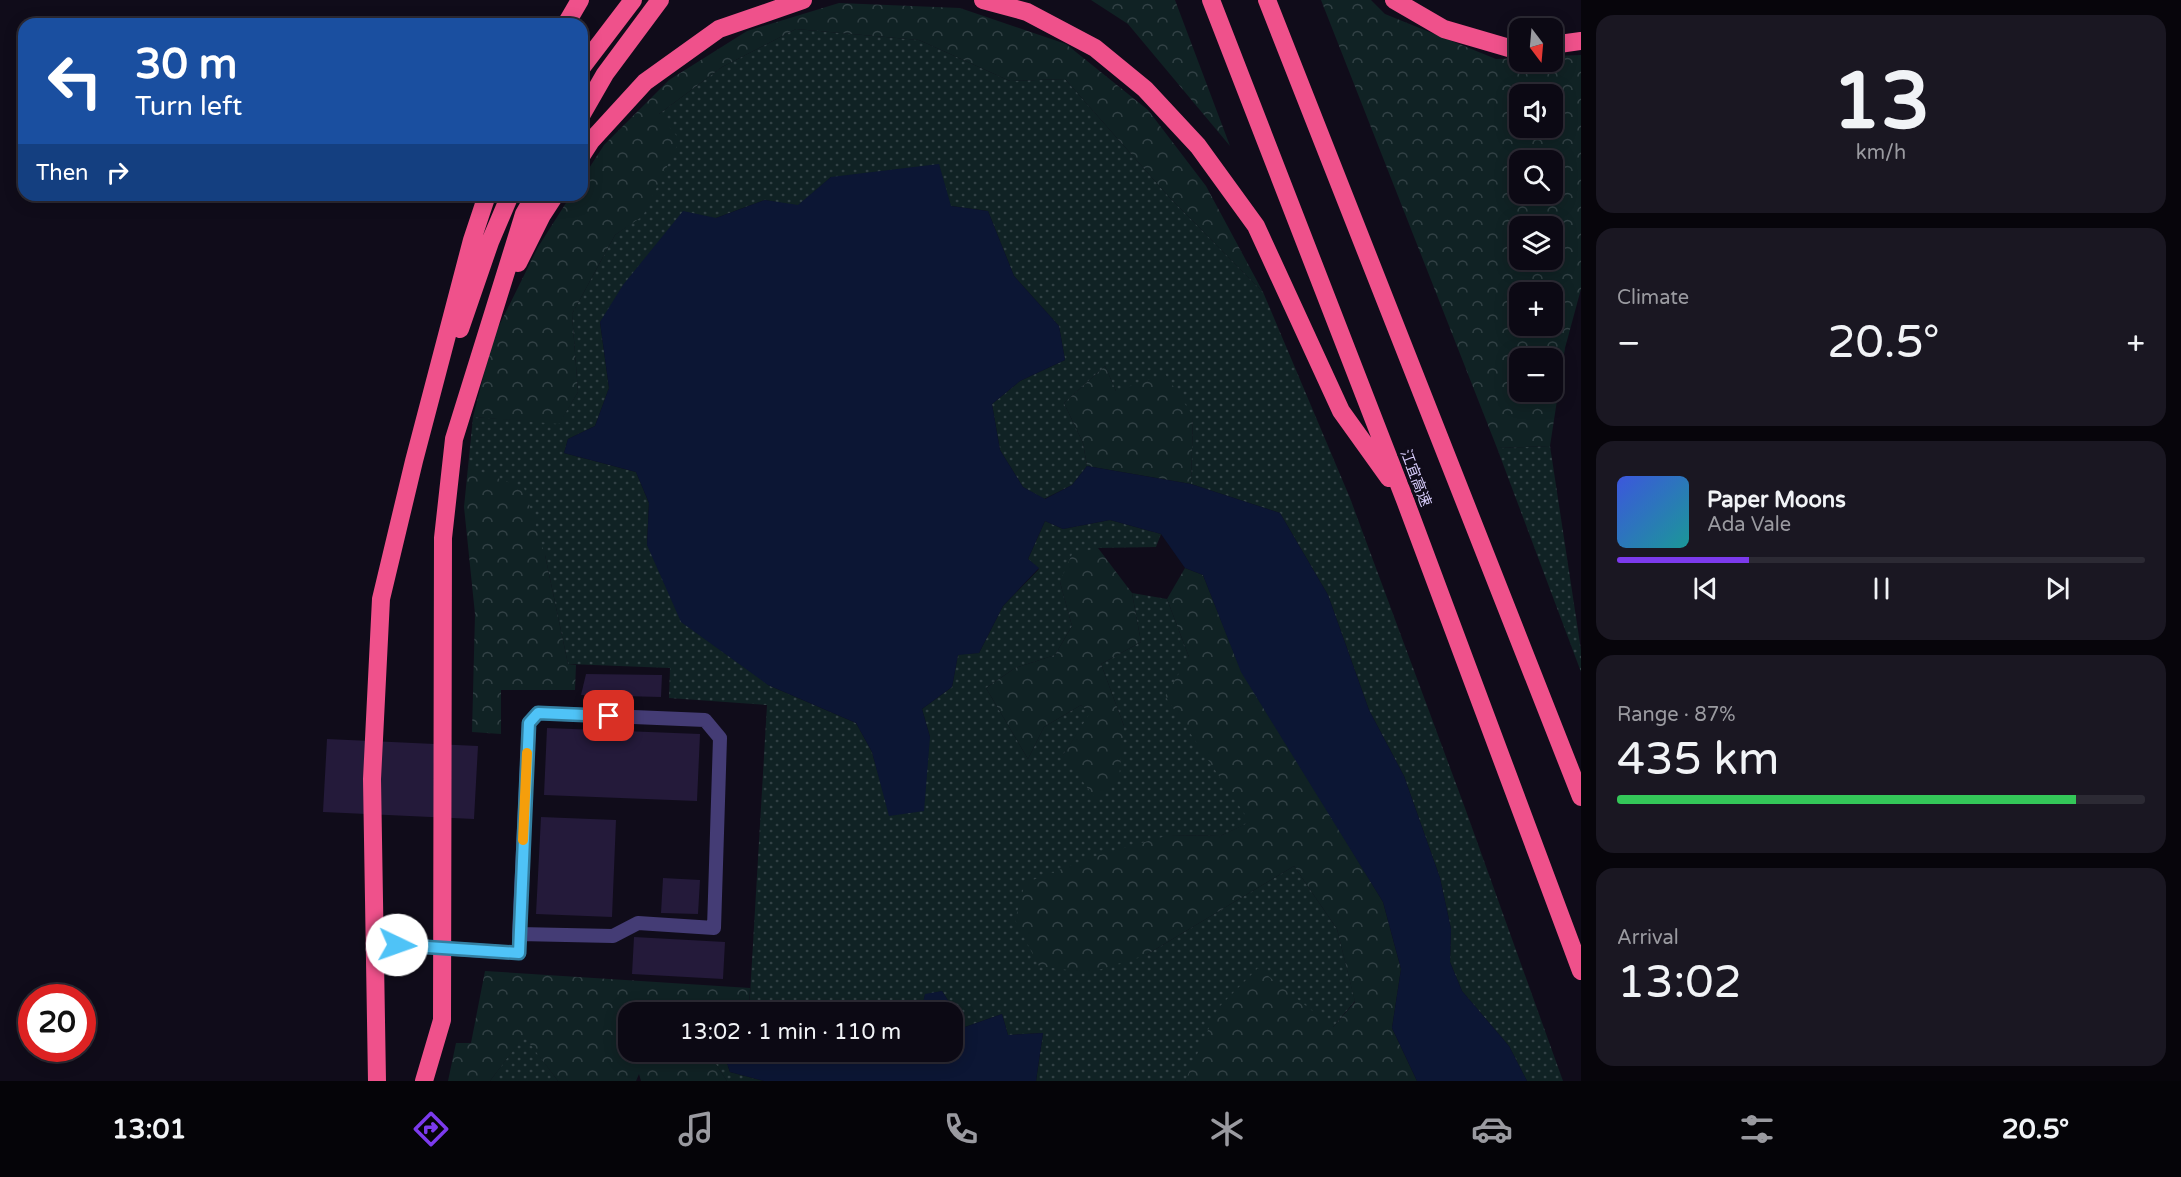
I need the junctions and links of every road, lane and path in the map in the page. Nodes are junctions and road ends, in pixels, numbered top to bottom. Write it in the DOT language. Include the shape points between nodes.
graph roads {
  1 [pos="580,0"];
  2 [pos="633,0"];
  3 [pos="660,0"];
  4 [pos="803,0"];
  5 [pos="983,0"];
  6 [pos="1212,0"];
  7 [pos="1267,0"];
  8 [pos="1394,0"];
  9 [pos="570,18"];
  10 [pos="1581,41"];
  11 [pos="1563,43"];
  12 [pos="1509,48"];
  13 [pos="588,59"];
  14 [pos="588,104"];
  15 [pos="588,146"];
  16 [pos="485,201"];
  17 [pos="507,201"];
  18 [pos="532,201"];
  19 [pos="551,201"];
  20 [pos="492,316"];
  21 [pos="414,461"];
  22 [pos="1405,500"];
  23 [pos="1581,797"];
  24 [pos="519,934"];
  25 [pos="374,944"];
  26 [pos="442,947"];
  27 [pos="1581,970"];
  28 [pos="377,1081"];
  29 [pos="424,1081"];
  1 -- 9 [label="highway"];
  2 -- 13 [label="highway"];
  3 -- 14 [label="highway"];
  4 -- 15 [label="highway" via="720,29 645,82"];
  5 -- 22 [label="highway" via="1027,12 1095,48 1145,89 1198,146 1256,226 1341,411"];
  6 -- 22 [label="highway, 江宜高速"];
  7 -- 23 [label="highway"];
  8 -- 12 [label="highway" via="1444,29"];
  10 -- 11 [label="highway"];
  16 -- 21 [label="highway"];
  17 -- 21 [label="highway"];
  18 -- 20 [label="highway"];
  19 -- 20 [label="highway"];
  20 -- 26 [label="highway" via="454,439 443,538"];
  21 -- 25 [label="highway" via="381,599 372,779"];
  22 -- 27 [label="highway, 江宜高速"];
  24 -- 24 [label="lane" via="529,723 538,713 705,720 720,738 714,928 638,923 613,936"];
  24 -- 26 [label="lane" via="519,953"];
  25 -- 26 [label="lane"];
  25 -- 28 [label="highway"];
  26 -- 29 [label="highway" via="442,1020"];
}
